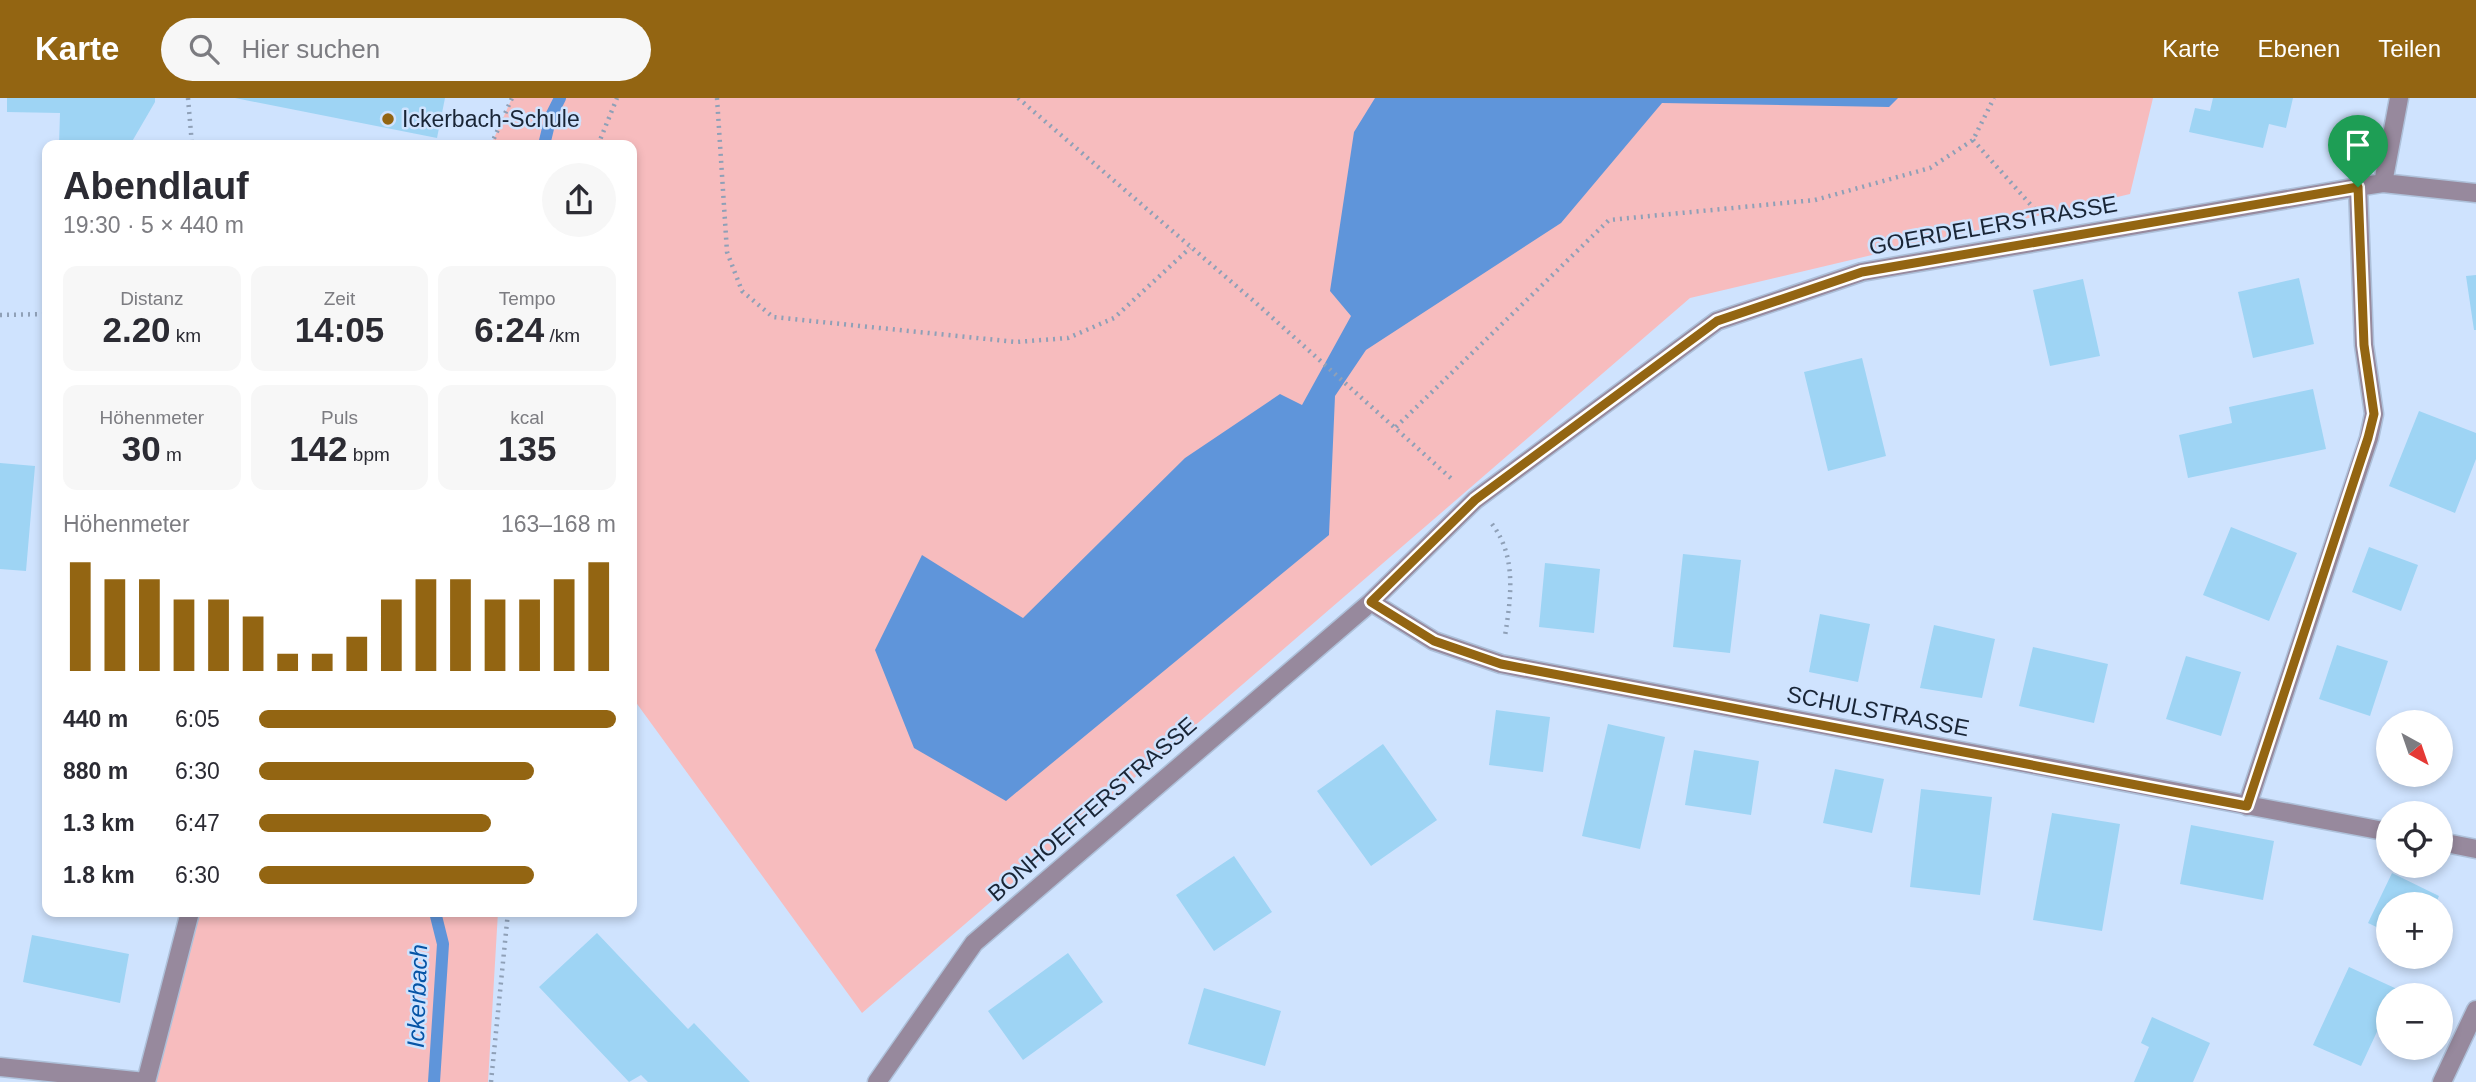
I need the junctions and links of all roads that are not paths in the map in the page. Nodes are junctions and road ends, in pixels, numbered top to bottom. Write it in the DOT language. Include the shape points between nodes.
graph roads {
  1 [pos="2399,98"];
  2 [pos="2383,183"];
  3 [pos="2358,187"];
  4 [pos="2476,193"];
  5 [pos="1371,602"];
  6 [pos="2247,806"];
  7 [pos="2376,830"];
  8 [pos="2453,844"];
  9 [pos="2476,849"];
  10 [pos="189,917"];
  11 [pos="2476,1010"];
  12 [pos="0,1067"];
  13 [pos="145,1082"];
  14 [pos="877,1082"];
  15 [pos="2442,1082"];
  1 -- 2 [label="street"];
  2 -- 3 [label="street, GOERDELERSTRASSE"];
  2 -- 4 [label="street, GOERDELERSTRASSE"];
  3 -- 5 [label="street, GOERDELERSTRASSE" via="1862,272 1717,321 1475,500"];
  3 -- 6 [label="street" via="2364,345 2374,414"];
  5 -- 6 [label="street, SCHULSTRASSE" via="1434,641 1501,664"];
  5 -- 14 [label="street, BONHOEFFERSTRASSE" via="974,943"];
  6 -- 7 [label="street, SCHULSTRASSE"];
  8 -- 9 [label="street"];
  10 -- 13 [label="street"];
  11 -- 15 [label="street"];
  12 -- 13 [label="street"];
}
